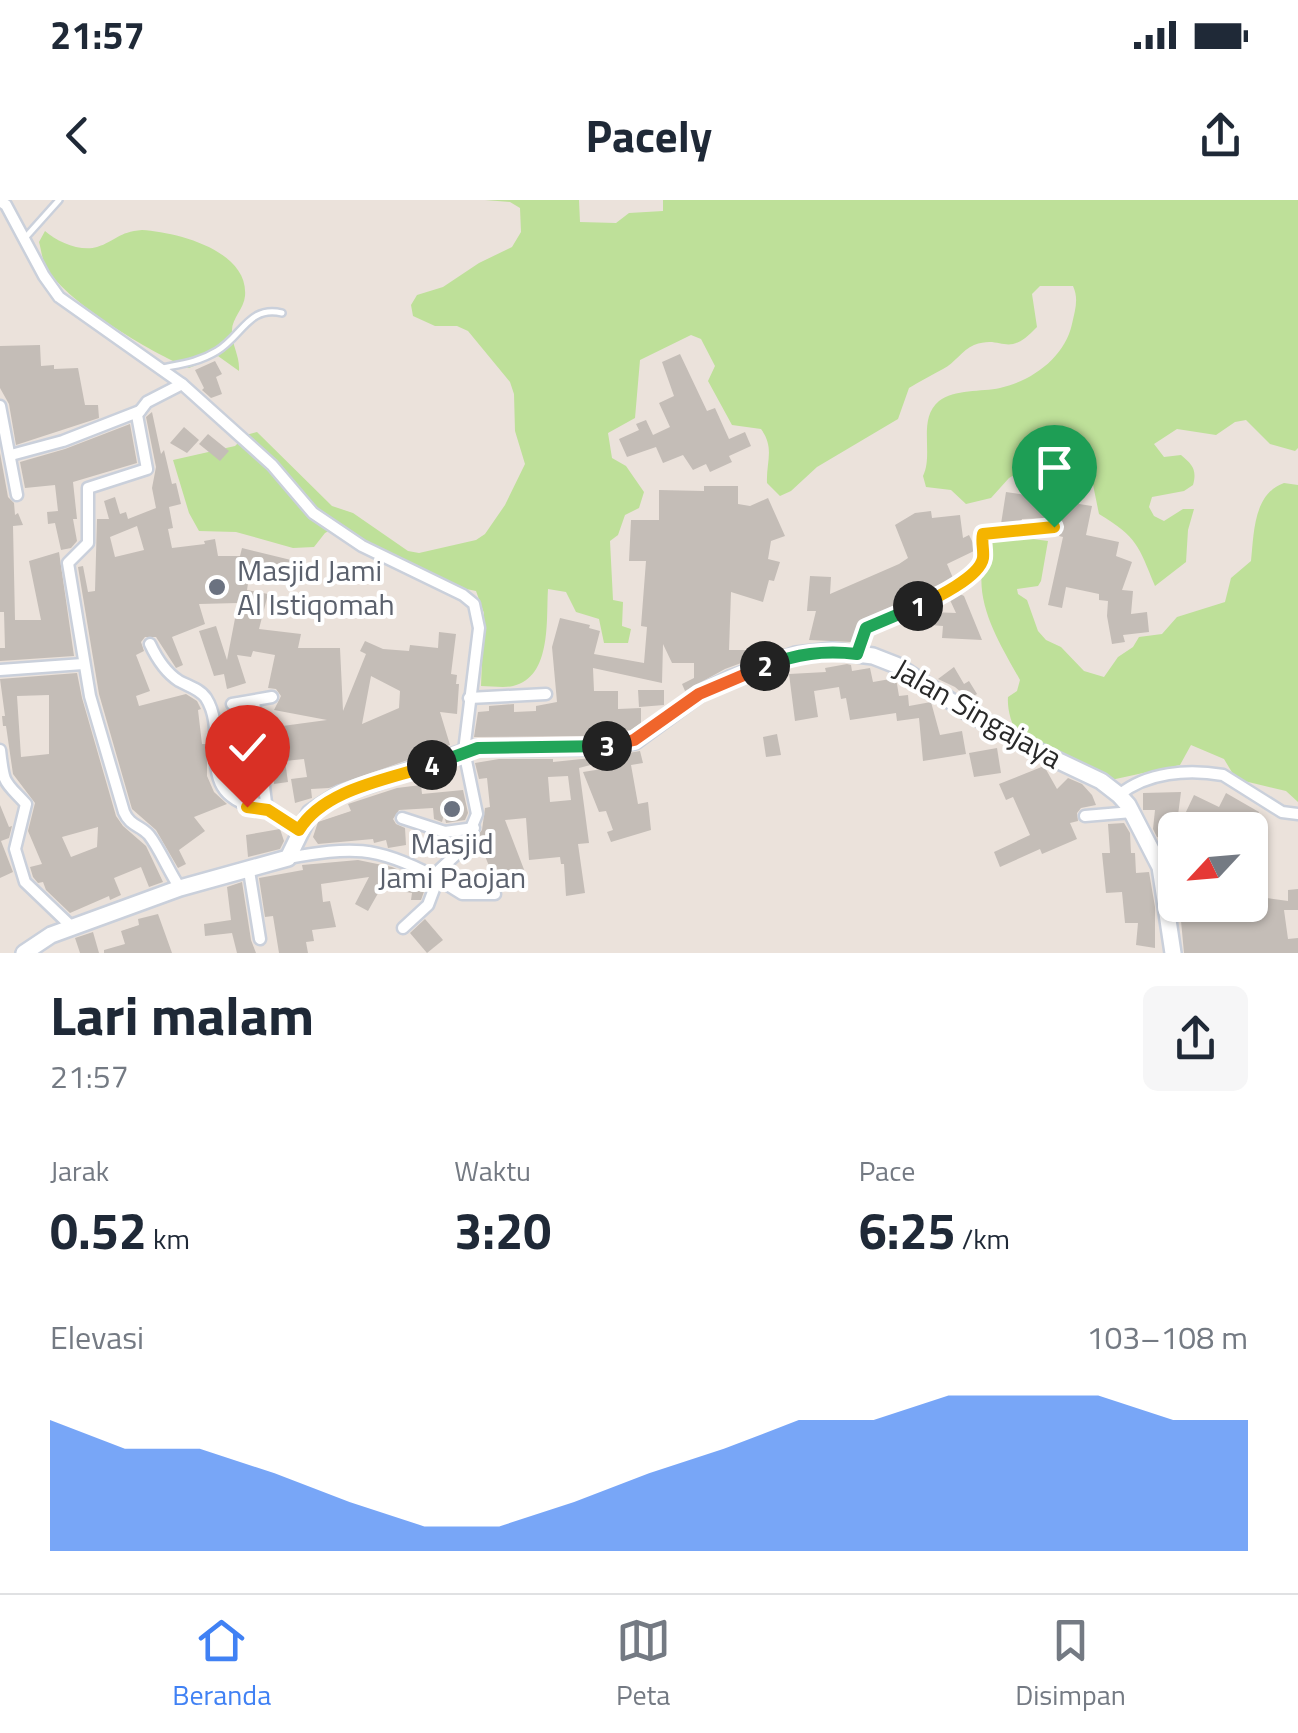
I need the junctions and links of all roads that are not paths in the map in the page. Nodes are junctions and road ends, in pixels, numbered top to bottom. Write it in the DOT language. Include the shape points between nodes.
graph roads {
  1 [pos="58,200"];
  2 [pos="0,201"];
  3 [pos="23,240"];
  4 [pos="282,312"];
  5 [pos="162,368"];
  6 [pos="182,384"];
  7 [pos="0,406"];
  8 [pos="140,411"];
  9 [pos="11,455"];
  10 [pos="17,495"];
  11 [pos="1054,527"];
  12 [pos="150,644"];
  13 [pos="857,654"];
  14 [pos="83,664"];
  15 [pos="0,670"];
  16 [pos="546,694"];
  17 [pos="272,698"];
  18 [pos="469,698"];
  19 [pos="254,700"];
  20 [pos="232,704"];
  21 [pos="0,750"];
  22 [pos="464,751"];
  23 [pos="1119,795"];
  24 [pos="268,810"];
  25 [pos="1132,812"];
  26 [pos="1298,814"];
  27 [pos="1085,816"];
  28 [pos="402,818"];
  29 [pos="474,828"];
  30 [pos="299,830"];
  31 [pos="288,858"];
  32 [pos="249,871"];
  33 [pos="435,878"];
  34 [pos="180,888"];
  35 [pos="495,894"];
  36 [pos="73,928"];
  37 [pos="403,928"];
  38 [pos="260,939"];
  39 [pos="24,953"];
  40 [pos="1173,953"];
  1 -- 3 [label="lane"];
  2 -- 3 [label="street"];
  3 -- 5 [label="street" via="59,296"];
  4 -- 5 [label="lane" via="257,314 198,362"];
  5 -- 6 [label="street"];
  6 -- 8 [label="street"];
  6 -- 18 [label="street" via="272,465 313,514 472,601 479,628"];
  7 -- 9 [label="street"];
  8 -- 9 [label="street"];
  8 -- 14 [label="street" via="148,467 88,488 88,543 68,563"];
  9 -- 10 [label="street"];
  11 -- 13 [label="street" via="982,535 983,560 976,570 941,596 866,628"];
  12 -- 24 [label="street" via="165,669 205,696 218,773 230,796"];
  13 -- 22 [label="street, Jalan Singajaya" via="819,651 770,664 699,694 648,734 622,744"];
  13 -- 23 [label="street, Jalan Singajaya" via="896,665"];
  14 -- 15 [label="street"];
  14 -- 34 [label="street" via="126,818 150,836"];
  16 -- 18 [label="street"];
  17 -- 19 [label="street"];
  18 -- 22 [label="street"];
  19 -- 20 [label="street"];
  19 -- 24 [label="street"];
  21 -- 36 [label="street" via="3,777 26,804 15,849 25,882"];
  22 -- 29 [label="street" via="477,804"];
  22 -- 30 [label="street, Jalan Singajaya" via="340,794 310,813"];
  23 -- 25 [label="street, Jalan Singajaya"];
  23 -- 26 [label="street" via="1150,778 1212,774"];
  24 -- 30 [label="street"];
  25 -- 27 [label="street"];
  25 -- 40 [label="street, Jalan Singajaya" via="1160,867"];
  28 -- 29 [label="street" via="435,831"];
  29 -- 33 [label="street"];
  30 -- 31 [label="street, Jalan Singajaya"];
  31 -- 32 [label="street"];
  31 -- 33 [label="street" via="363,849"];
  32 -- 34 [label="street"];
  32 -- 38 [label="street"];
  33 -- 35 [label="street" via="462,894"];
  33 -- 37 [label="street" via="428,905"];
  34 -- 36 [label="street"];
  36 -- 39 [label="street"];
}
